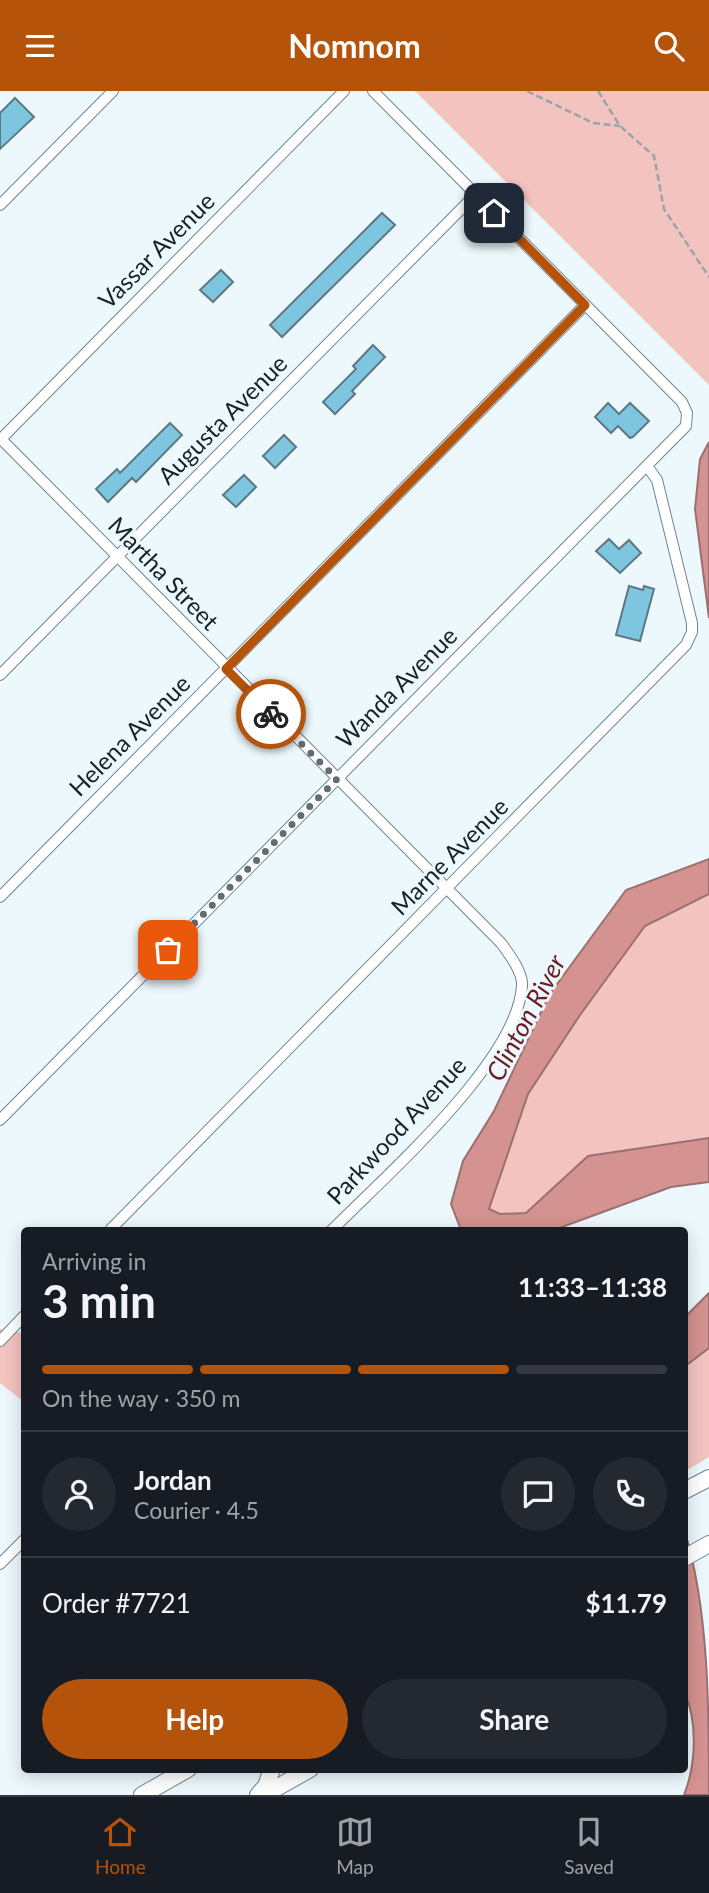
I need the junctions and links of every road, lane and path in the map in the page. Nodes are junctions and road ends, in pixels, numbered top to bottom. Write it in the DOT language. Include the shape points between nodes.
graph roads {
  1 [pos="113,91"];
  2 [pos="344,91"];
  3 [pos="373,91"];
  4 [pos="527,91"];
  5 [pos="598,91"];
  6 [pos="620,126"];
  7 [pos="476,194"];
  8 [pos="0,205"];
  9 [pos="709,277"];
  10 [pos="585,305"];
  11 [pos="0,439"];
  12 [pos="646,466"];
  13 [pos="117,557"];
  14 [pos="226,669"];
  15 [pos="0,675"];
  16 [pos="337,779"];
  17 [pos="447,890"];
  18 [pos="0,897"];
  19 [pos="522,984"];
  20 [pos="0,1120"];
  21 [pos="113,1227"];
  22 [pos="335,1227"];
  23 [pos="21,1320"];
  24 [pos="0,1341"];
  25 [pos="709,1478"];
  26 [pos="688,1489"];
  27 [pos="21,1543"];
  28 [pos="709,1544"];
  29 [pos="688,1556"];
  30 [pos="0,1564"];
  31 [pos="181,1773"];
  32 [pos="271,1773"];
  33 [pos="303,1773"];
  34 [pos="142,1795"];
  35 [pos="258,1795"];
  36 [pos="264,1795"];
  1 -- 8 [label="street"];
  2 -- 11 [label="street, Vassar Avenue"];
  3 -- 7 [label="street, Wanda Avenue"];
  4 -- 6 [label="path" via="593,123"];
  5 -- 6 [label="path"];
  6 -- 9 [label="path" via="654,156 664,209"];
  7 -- 10 [label="street, Wanda Avenue"];
  7 -- 13 [label="street, Augusta Avenue"];
  10 -- 12 [label="street, Wanda Avenue" via="686,407 686,426"];
  10 -- 14 [label="street, Helena Avenue"];
  11 -- 13 [label="street, Martha Street"];
  12 -- 16 [label="street, Wanda Avenue"];
  12 -- 17 [label="street, Marne Avenue" via="657,480 692,623 689,640"];
  13 -- 14 [label="street, Martha Street"];
  13 -- 15 [label="street, Augusta Avenue"];
  14 -- 16 [label="street, Martha Street"];
  14 -- 18 [label="street, Helena Avenue"];
  16 -- 17 [label="street, Martha Street"];
  16 -- 20 [label="street, Wanda Avenue"];
  17 -- 19 [label="street, Martha Street" via="501,943"];
  17 -- 21 [label="street, Marne Avenue"];
  19 -- 22 [label="street, Parkwood Avenue" via="512,1023 479,1078"];
  23 -- 24 [label="street"];
  25 -- 26 [label="main road"];
  27 -- 30 [label="street"];
  28 -- 29 [label="main road"];
  31 -- 34 [label="main road"];
  32 -- 35 [label="main road"];
  33 -- 36 [label="main road"];
}
